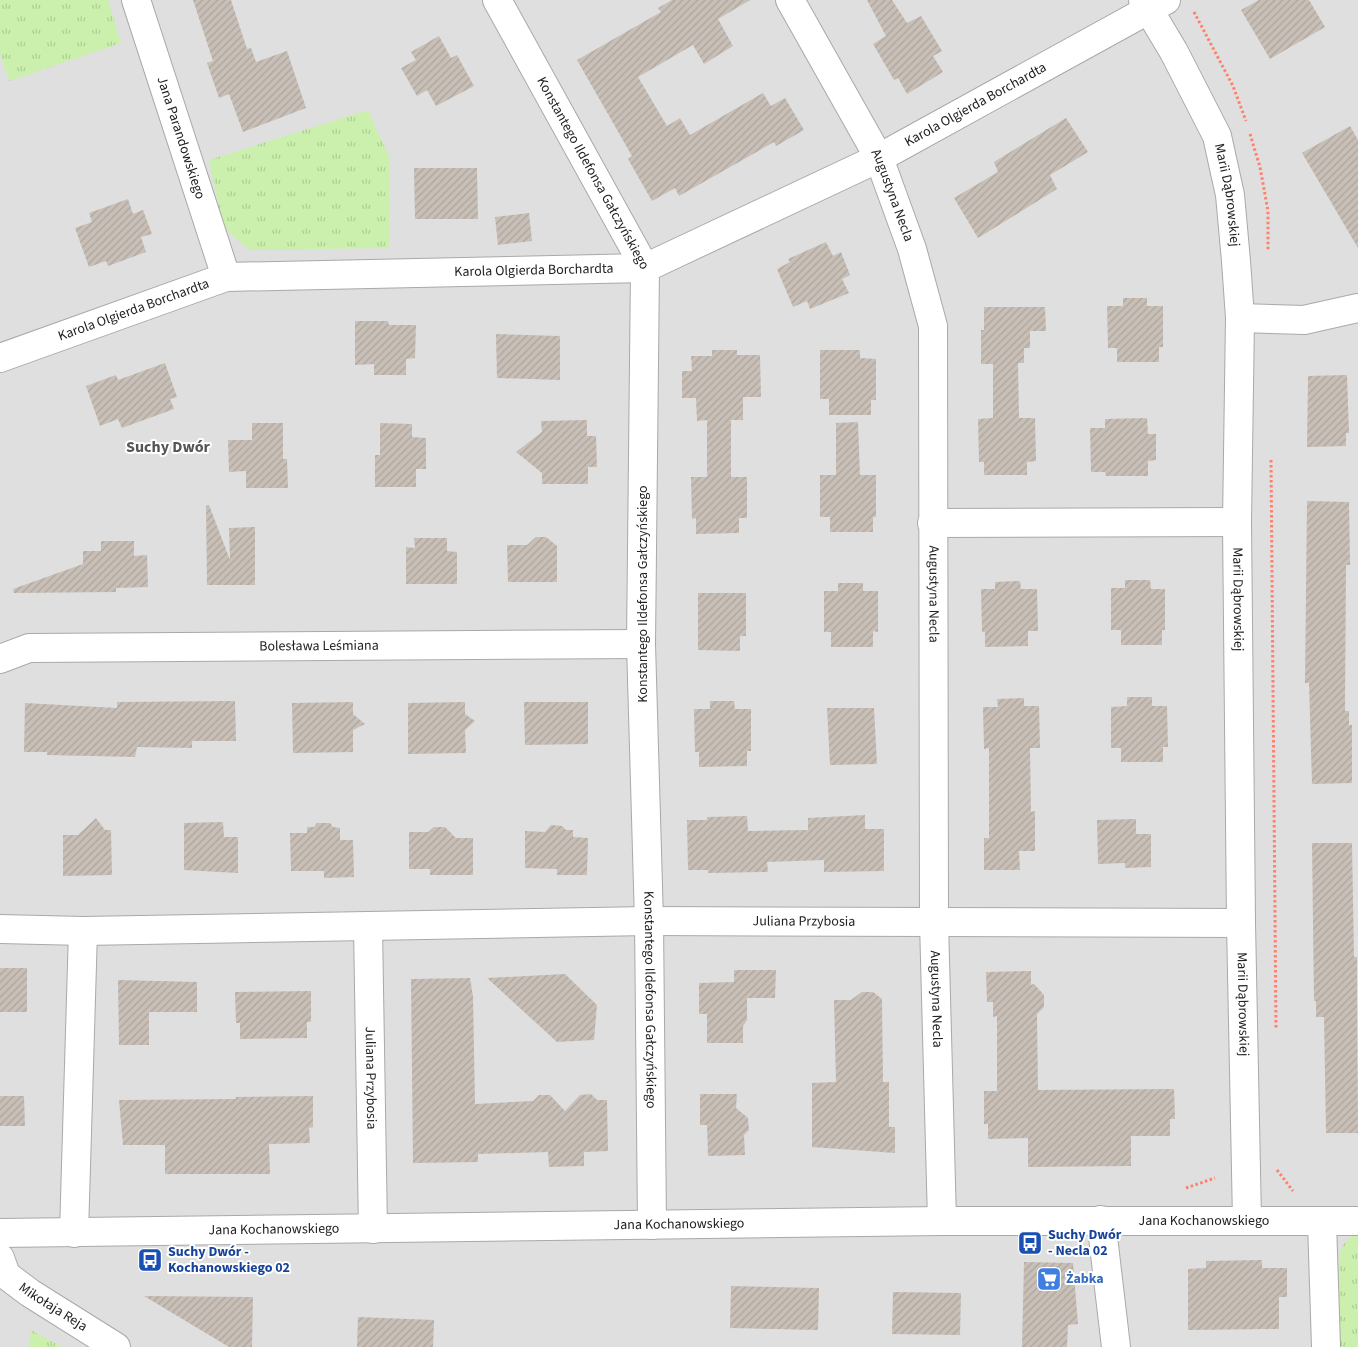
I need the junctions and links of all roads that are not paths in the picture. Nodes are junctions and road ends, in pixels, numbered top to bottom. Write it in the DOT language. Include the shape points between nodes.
graph roads {
  1 [pos="136,0"];
  2 [pos="498,0"];
  3 [pos="790,0"];
  4 [pos="1153,3"];
  5 [pos="879,158"];
  6 [pos="645,268"];
  7 [pos="226,277"];
  8 [pos="1358,308"];
  9 [pos="1240,318"];
  10 [pos="0,358"];
  11 [pos="1237,522"];
  12 [pos="932,523"];
  13 [pos="641,644"];
  14 [pos="0,659"];
  15 [pos="649,921"];
  16 [pos="934,922"];
  17 [pos="1241,923"];
  18 [pos="368,927"];
  19 [pos="0,929"];
  20 [pos="83,931"];
  21 [pos="1102,1220"];
  22 [pos="1247,1220"];
  23 [pos="942,1221"];
  24 [pos="1358,1221"];
  25 [pos="1322,1222"];
  26 [pos="652,1225"];
  27 [pos="373,1229"];
  28 [pos="74,1233"];
  29 [pos="0,1234"];
  30 [pos="0,1258"];
  31 [pos="116,1347"];
  32 [pos="1116,1347"];
  33 [pos="1326,1347"];
  1 -- 7 [label="street, Jana Parandowskiego"];
  2 -- 6 [label="street, Konstantego Ildefonsa Gałczyńskiego"];
  3 -- 5 [label="street, Augustyna Necla"];
  4 -- 5 [label="street, Karola Olgierda Borchardta"];
  4 -- 9 [label="street, Marii Dąbrowskiej" via="1217,136 1230,195"];
  5 -- 6 [label="street, Karola Olgierda Borchardta"];
  5 -- 12 [label="street, Augustyna Necla" via="912,249 933,326"];
  6 -- 7 [label="street, Karola Olgierda Borchardta"];
  6 -- 13 [label="street, Konstantego Ildefonsa Gałczyńskiego"];
  7 -- 10 [label="street, Karola Olgierda Borchardta"];
  8 -- 9 [label="street" via="1304,320"];
  9 -- 11 [label="street, Marii Dąbrowskiej"];
  11 -- 12 [label="street"];
  11 -- 17 [label="street, Marii Dąbrowskiej"];
  12 -- 16 [label="street, Augustyna Necla"];
  13 -- 14 [label="street, Bolesława Leśmiana" via="30,648"];
  13 -- 15 [label="street, Konstantego Ildefonsa Gałczyńskiego"];
  15 -- 16 [label="street, Juliana Przybosia"];
  15 -- 18 [label="street, Juliana Przybosia"];
  15 -- 26 [label="street, Konstantego Ildefonsa Gałczyńskiego"];
  16 -- 17 [label="street, Juliana Przybosia"];
  16 -- 23 [label="street, Augustyna Necla"];
  17 -- 22 [label="street, Marii Dąbrowskiej"];
  18 -- 20 [label="street, Juliana Przybosia"];
  18 -- 27 [label="street, Juliana Przybosia"];
  19 -- 20 [label="street, Juliana Przybosia"];
  20 -- 28 [label="street"];
  21 -- 22 [label="street, Jana Kochanowskiego"];
  21 -- 23 [label="street, Jana Kochanowskiego"];
  21 -- 32 [label="street"];
  22 -- 25 [label="street, Jana Kochanowskiego"];
  23 -- 26 [label="street, Jana Kochanowskiego"];
  24 -- 25 [label="street, Jana Kochanowskiego"];
  25 -- 33 [label="street"];
  26 -- 27 [label="street, Jana Kochanowskiego"];
  27 -- 28 [label="street, Jana Kochanowskiego"];
  28 -- 29 [label="street, Jana Kochanowskiego"];
  30 -- 31 [label="street, Mikołaja Reja" via="6,1275"];
}
